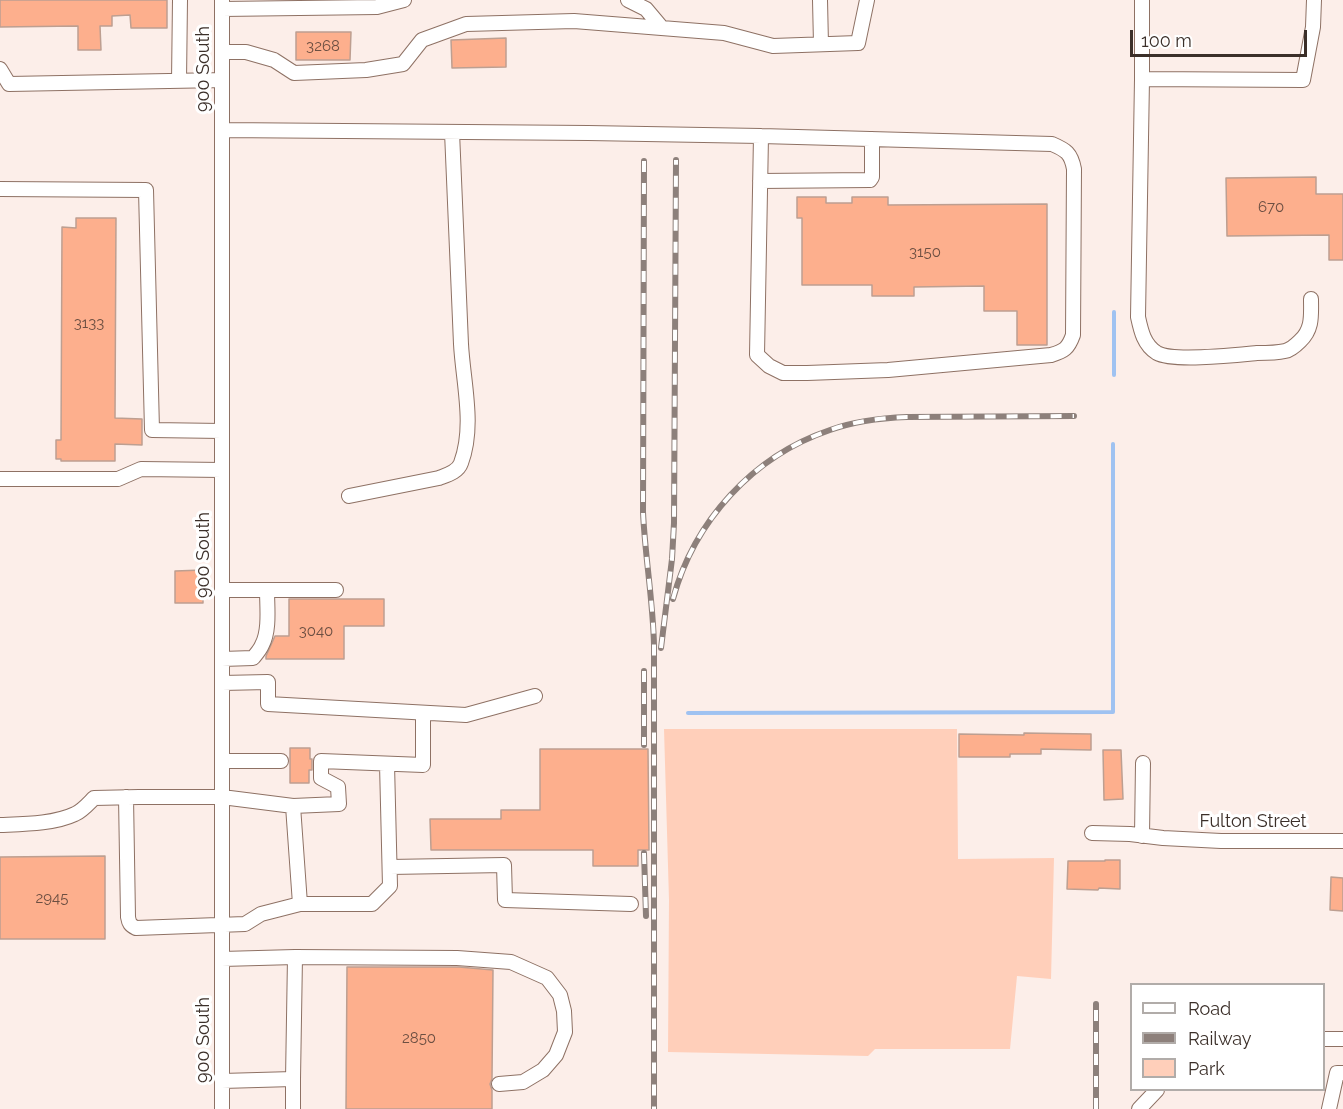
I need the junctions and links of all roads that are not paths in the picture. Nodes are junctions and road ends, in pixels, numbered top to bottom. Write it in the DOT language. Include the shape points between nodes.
graph roads {
  1 [pos="180,0"];
  2 [pos="404,0"];
  3 [pos="628,0"];
  4 [pos="820,0"];
  5 [pos="867,0"];
  6 [pos="1142,0"];
  7 [pos="1314,0"];
  8 [pos="222,4"];
  9 [pos="268,4"];
  10 [pos="662,28"];
  11 [pos="821,44"];
  12 [pos="222,52"];
  13 [pos="0,69"];
  14 [pos="1142,79"];
  15 [pos="179,81"];
  16 [pos="222,81"];
  17 [pos="222,130"];
  18 [pos="452,132"];
  19 [pos="761,136"];
  20 [pos="872,139"];
  21 [pos="760,181"];
  22 [pos="0,189"];
  23 [pos="1311,299"];
  24 [pos="222,431"];
  25 [pos="222,470"];
  26 [pos="0,479"];
  27 [pos="349,496"];
  28 [pos="267,590"];
  29 [pos="336,590"];
  30 [pos="222,591"];
  31 [pos="222,659"];
  32 [pos="222,683"];
  33 [pos="536,696"];
  34 [pos="423,712"];
  35 [pos="222,761"];
  36 [pos="281,761"];
  37 [pos="1143,763"];
  38 [pos="387,764"];
  39 [pos="126,797"];
  40 [pos="222,797"];
  41 [pos="293,806"];
  42 [pos="0,825"];
  43 [pos="1092,833"];
  44 [pos="1142,836"];
  45 [pos="1343,841"];
  46 [pos="390,867"];
  47 [pos="300,904"];
  48 [pos="631,904"];
  49 [pos="222,925"];
  50 [pos="295,957"];
  51 [pos="222,958"];
  52 [pos="1325,1039"];
  53 [pos="1343,1039"];
  54 [pos="1343,1073"];
  55 [pos="293,1079"];
  56 [pos="222,1081"];
  57 [pos="499,1084"];
  58 [pos="1155,1091"];
  59 [pos="222,1109"];
  60 [pos="293,1109"];
  61 [pos="1140,1109"];
  62 [pos="1329,1109"];
  1 -- 15 [label="street"];
  2 -- 9 [label="street" via="377,7"];
  3 -- 10 [label="street" via="646,9"];
  4 -- 11 [label="street"];
  5 -- 11 [label="street" via="858,43"];
  6 -- 14 [label="street"];
  7 -- 14 [label="street" via="1303,80"];
  8 -- 9 [label="street"];
  8 -- 12 [label="street, 900 South"];
  10 -- 11 [label="street" via="723,33 773,46"];
  10 -- 12 [label="street" via="574,21 466,24 422,40 403,64 366,70 294,73 274,60 246,52"];
  12 -- 16 [label="street, 900 South"];
  13 -- 15 [label="street" via="9,84"];
  14 -- 23 [label="street" via="1138,318 1147,344 1158,353 1173,357 1287,351 1310,330"];
  15 -- 16 [label="street"];
  16 -- 17 [label="street, 900 South"];
  17 -- 18 [label="street"];
  17 -- 24 [label="street, 900 South"];
  18 -- 19 [label="street"];
  18 -- 27 [label="street" via="468,411 461,466 439,478"];
  19 -- 20 [label="street"];
  19 -- 21 [label="street"];
  20 -- 21 [label="street" via="870,180"];
  20 -- 21 [label="street" via="1052,144 1071,157 1073,336 1069,346 1051,355 888,370 783,373 769,366 758,355"];
  22 -- 24 [label="street" via="146,190 152,430"];
  24 -- 25 [label="street, 900 South"];
  25 -- 26 [label="street" via="141,469 118,479"];
  25 -- 30 [label="street, 900 South"];
  28 -- 29 [label="street"];
  28 -- 30 [label="street"];
  28 -- 31 [label="street" via="267,626 262,647 253,658"];
  30 -- 31 [label="street, 900 South"];
  31 -- 32 [label="street, 900 South"];
  32 -- 34 [label="street" via="268,682 268,704"];
  32 -- 35 [label="street, 900 South"];
  33 -- 34 [label="street" via="466,715"];
  34 -- 38 [label="street" via="423,765"];
  35 -- 36 [label="street"];
  35 -- 40 [label="street, 900 South"];
  37 -- 44 [label="street"];
  38 -- 41 [label="street" via="321,761 321,778 338,787 339,804"];
  38 -- 46 [label="street"];
  39 -- 40 [label="street"];
  39 -- 42 [label="street" via="94,798 74,815 37,824"];
  39 -- 49 [label="street" via="129,923 136,928"];
  40 -- 41 [label="street"];
  40 -- 49 [label="street, 900 South"];
  41 -- 47 [label="street"];
  43 -- 44 [label="street, Fulton Street"];
  44 -- 45 [label="street, Fulton Street" via="1221,842"];
  46 -- 47 [label="street" via="390,886 372,904"];
  46 -- 48 [label="street" via="504,866 505,900"];
  47 -- 49 [label="street" via="261,914 245,924"];
  49 -- 51 [label="street, 900 South"];
  50 -- 51 [label="street"];
  50 -- 55 [label="street"];
  50 -- 57 [label="street" via="511,962 547,978 561,995 564,1011 565,1032 556,1055 543,1071 523,1083"];
  51 -- 56 [label="street, 900 South"];
  52 -- 53 [label="street"];
  54 -- 62 [label="street" via="1337,1073"];
  55 -- 56 [label="street"];
  55 -- 60 [label="street"];
  56 -- 59 [label="street, 900 South"];
  58 -- 61 [label="street"];
}
